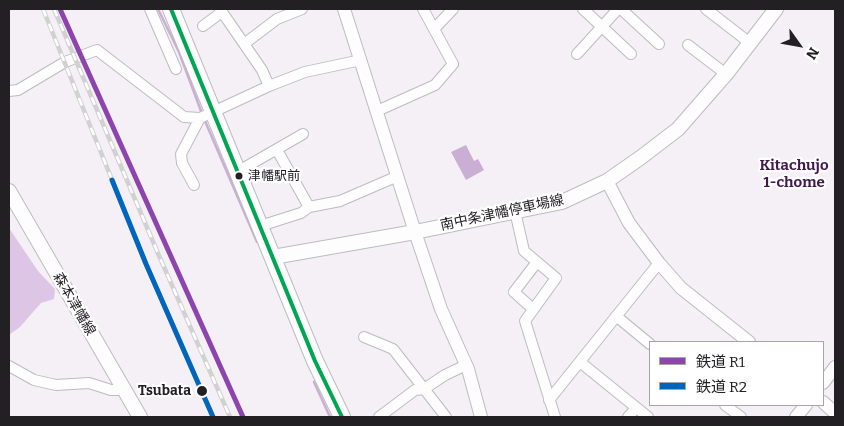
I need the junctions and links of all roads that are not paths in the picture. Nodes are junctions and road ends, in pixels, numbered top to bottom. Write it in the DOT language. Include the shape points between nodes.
graph roads {
  1 [pos="150,9"];
  2 [pos="170,9"];
  3 [pos="302,9"];
  4 [pos="344,9"];
  5 [pos="422,9"];
  6 [pos="453,9"];
  7 [pos="583,9"];
  8 [pos="620,9"];
  9 [pos="706,9"];
  10 [pos="776,9"];
  11 [pos="221,10"];
  12 [pos="203,26"];
  13 [pos="602,27"];
  14 [pos="434,29"];
  15 [pos="750,43"];
  16 [pos="244,44"];
  17 [pos="659,44"];
  18 [pos="688,45"];
  19 [pos="577,54"];
  20 [pos="631,54"];
  21 [pos="361,60"];
  22 [pos="176,69"];
  23 [pos="726,74"];
  24 [pos="269,86"];
  25 [pos="9,91"];
  26 [pos="377,111"];
  27 [pos="206,115"];
  28 [pos="303,134"];
  29 [pos="277,150"];
  30 [pos="237,172"];
  31 [pos="398,176"];
  32 [pos="607,181"];
  33 [pos="194,185"];
  34 [pos="9,191"];
  35 [pos="308,207"];
  36 [pos="515,211"];
  37 [pos="260,226"];
  38 [pos="415,232"];
  39 [pos="273,257"];
  40 [pos="537,262"];
  41 [pos="659,263"];
  42 [pos="533,309"];
  43 [pos="616,316"];
  44 [pos="364,337"];
  45 [pos="748,341"];
  46 [pos="649,343"];
  47 [pos="580,362"];
  48 [pos="466,365"];
  49 [pos="9,366"];
  50 [pos="835,367"];
  51 [pos="824,382"];
  52 [pos="424,389"];
  53 [pos="124,390"];
  54 [pos="550,400"];
  55 [pos="824,403"];
  56 [pos="726,406"];
  57 [pos="805,406"];
  58 [pos="636,408"];
  59 [pos="835,412"];
  60 [pos="140,417"];
  61 [pos="342,417"];
  62 [pos="379,417"];
  63 [pos="446,417"];
  64 [pos="481,417"];
  65 [pos="555,417"];
  66 [pos="628,417"];
  67 [pos="648,417"];
  68 [pos="741,417"];
  69 [pos="796,417"];
  1 -- 22 [label="street"];
  2 -- 27 [label="main road"];
  3 -- 16 [label="street" via="277,19"];
  4 -- 21 [label="street"];
  5 -- 14 [label="street"];
  6 -- 14 [label="street"];
  7 -- 13 [label="street"];
  8 -- 13 [label="street"];
  8 -- 17 [label="street"];
  9 -- 15 [label="street"];
  10 -- 15 [label="main road, 南中条津幡停車場線"];
  11 -- 12 [label="street"];
  11 -- 16 [label="street"];
  13 -- 19 [label="street"];
  13 -- 20 [label="street"];
  14 -- 26 [label="street" via="453,64 435,85"];
  15 -- 23 [label="main road, 南中条津幡停車場線"];
  16 -- 24 [label="street"];
  18 -- 23 [label="street"];
  21 -- 24 [label="street" via="305,72"];
  21 -- 26 [label="street"];
  23 -- 32 [label="main road, 南中条津幡停車場線" via="678,129"];
  24 -- 27 [label="street"];
  25 -- 27 [label="street" via="18,90 65,62 97,50 184,117"];
  26 -- 31 [label="street"];
  27 -- 30 [label="main road"];
  27 -- 33 [label="street" via="181,154 182,163"];
  28 -- 29 [label="street"];
  29 -- 30 [label="street"];
  29 -- 35 [label="street"];
  30 -- 37 [label="main road"];
  31 -- 35 [label="street" via="340,202"];
  31 -- 38 [label="street"];
  32 -- 36 [label="main road, 南中条津幡停車場線" via="562,202"];
  32 -- 41 [label="street" via="629,223"];
  34 -- 53 [label="main road, 森本津幡線"];
  35 -- 37 [label="street" via="302,213"];
  36 -- 38 [label="main road, 南中条津幡停車場線"];
  36 -- 40 [label="street" via="524,250"];
  37 -- 39 [label="main road"];
  38 -- 39 [label="main road, 南中条津幡停車場線"];
  38 -- 48 [label="street" via="441,309"];
  39 -- 61 [label="main road" via="315,361"];
  40 -- 42 [label="street" via="514,292"];
  40 -- 42 [label="street" via="556,278"];
  41 -- 43 [label="street"];
  41 -- 45 [label="street" via="682,288"];
  42 -- 54 [label="street" via="525,320"];
  43 -- 46 [label="street"];
  43 -- 47 [label="street"];
  44 -- 52 [label="street" via="393,350"];
  47 -- 54 [label="street"];
  47 -- 58 [label="street"];
  48 -- 52 [label="street"];
  48 -- 64 [label="street"];
  49 -- 53 [label="street" via="28,378 41,381 66,385 89,383 111,390"];
  50 -- 51 [label="street"];
  52 -- 62 [label="street" via="415,390"];
  52 -- 63 [label="street"];
  53 -- 60 [label="main road, 森本津幡線"];
  54 -- 65 [label="street"];
  55 -- 59 [label="street"];
  56 -- 68 [label="street"];
  57 -- 69 [label="street"];
  58 -- 66 [label="street"];
  58 -- 67 [label="street"];
}
